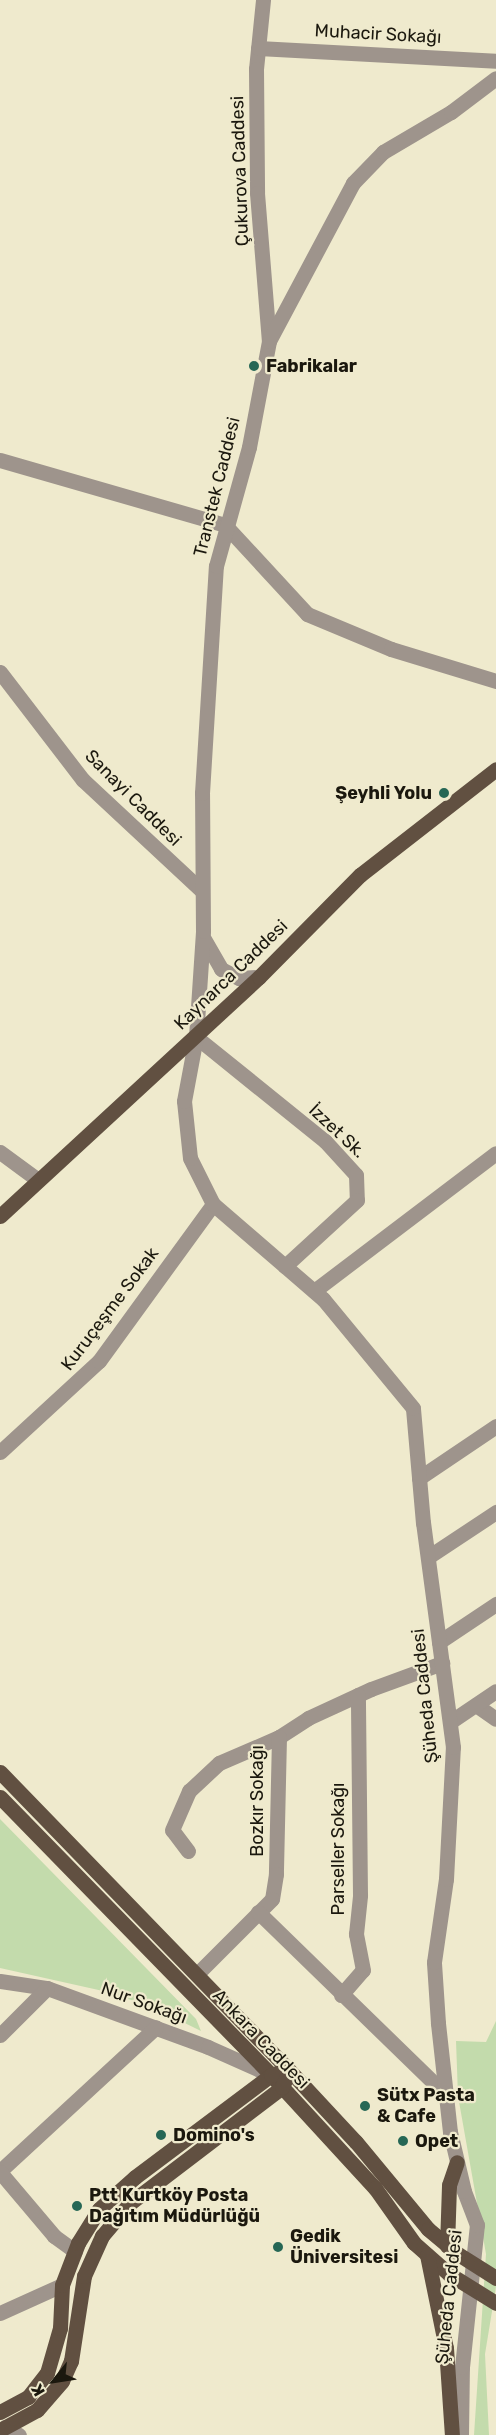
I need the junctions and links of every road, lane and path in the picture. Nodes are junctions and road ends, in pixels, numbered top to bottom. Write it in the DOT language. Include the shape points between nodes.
graph roads {
  1 [pos="263,0"];
  2 [pos="258,48"];
  3 [pos="496,61"];
  4 [pos="496,78"];
  5 [pos="269,340"];
  6 [pos="0,460"];
  7 [pos="225,525"];
  8 [pos="0,672"];
  9 [pos="496,681"];
  10 [pos="496,769"];
  11 [pos="201,890"];
  12 [pos="203,931"];
  13 [pos="259,977"];
  14 [pos="196,1037"];
  15 [pos="0,1152"];
  16 [pos="496,1153"];
  17 [pos="38,1180"];
  18 [pos="213,1204"];
  19 [pos="0,1216"];
  20 [pos="285,1266"];
  21 [pos="314,1292"];
  22 [pos="496,1426"];
  23 [pos="0,1452"];
  24 [pos="419,1478"];
  25 [pos="496,1512"];
  26 [pos="428,1557"];
  27 [pos="496,1604"];
  28 [pos="440,1642"];
  29 [pos="442,1662"];
  30 [pos="496,1691"];
  31 [pos="358,1695"];
  32 [pos="476,1705"];
  33 [pos="496,1719"];
  34 [pos="450,1722"];
  35 [pos="279,1737"];
  36 [pos="0,1772"];
  37 [pos="0,1797"];
  38 [pos="188,1851"];
  39 [pos="258,1912"];
  40 [pos="198,1973"];
  41 [pos="0,1981"];
  42 [pos="47,1988"];
  43 [pos="341,1995"];
  44 [pos="156,2027"];
  45 [pos="222,2027"];
  46 [pos="0,2035"];
  47 [pos="208,2047"];
  48 [pos="289,2070"];
  49 [pos="271,2075"];
  50 [pos="282,2087"];
  51 [pos="446,2095"];
  52 [pos="457,2162"];
  53 [pos="0,2172"];
  54 [pos="452,2250"];
  55 [pos="75,2252"];
  56 [pos="427,2255"];
  57 [pos="496,2278"];
  58 [pos="62,2285"];
  59 [pos="496,2303"];
  60 [pos="0,2313"];
  61 [pos="0,2412"];
  62 [pos="8,2431"];
  63 [pos="452,2435"];
  64 [pos="461,2435"];
  1 -- 2 [label="street, Çukurova Caddesi"];
  2 -- 3 [label="street, Muhacir Sokağı"];
  2 -- 5 [label="street, Çukurova Caddesi" via="257,194"];
  4 -- 5 [label="street, Transtek Caddesi" via="451,112 383,152 353,183"];
  5 -- 7 [label="street, Transtek Caddesi" via="249,447"];
  6 -- 7 [label="street"];
  7 -- 9 [label="street" via="307,614 392,649"];
  7 -- 11 [label="street, Transtek Caddesi" via="216,566 206,674"];
  8 -- 11 [label="street, Sanayi Caddesi" via="83,780"];
  10 -- 13 [label="main road, Kaynarca Caddesi" via="360,875"];
  11 -- 12 [label="street, Transtek Caddesi"];
  12 -- 13 [label="street" via="210,953 221,969 239,978"];
  12 -- 14 [label="street, Transtek Caddesi"];
  13 -- 14 [label="main road, Kaynarca Caddesi"];
  14 -- 17 [label="main road, Kaynarca Caddesi"];
  14 -- 18 [label="street, Şüheda Caddesi" via="184,1101 186,1125 195,1173"];
  14 -- 20 [label="street, İzzet Sk." via="325,1142 356,1175 357,1200"];
  15 -- 17 [label="street"];
  16 -- 21 [label="street"];
  17 -- 19 [label="main road, Kaynarca Caddesi"];
  18 -- 20 [label="street, Şüheda Caddesi"];
  18 -- 23 [label="street, Kuruçeşme Sokak" via="99,1361"];
  20 -- 21 [label="street, Şüheda Caddesi"];
  21 -- 24 [label="street, Şüheda Caddesi" via="364,1345 413,1408"];
  22 -- 24 [label="street"];
  24 -- 26 [label="street, Şüheda Caddesi"];
  25 -- 26 [label="street"];
  26 -- 28 [label="street, Şüheda Caddesi"];
  27 -- 28 [label="street"];
  28 -- 29 [label="street, Şüheda Caddesi"];
  29 -- 31 [label="street"];
  29 -- 34 [label="street, Şüheda Caddesi"];
  30 -- 32 [label="street"];
  31 -- 35 [label="street"];
  31 -- 43 [label="street, Parseller Sokağı" via="360,1895 356,1934 363,1970"];
  32 -- 33 [label="street"];
  32 -- 34 [label="street"];
  34 -- 51 [label="street, Şüheda Caddesi" via="453,1747 446,1879 434,1962"];
  35 -- 38 [label="street, Bozkır Sokağı" via="219,1763 189,1791 172,1830"];
  35 -- 39 [label="street, Bozkır Sokağı" via="276,1874 272,1899"];
  36 -- 40 [label="main road, Ankara Caddesi"];
  37 -- 45 [label="main road, Ankara Caddesi"];
  39 -- 40 [label="street, Bozkır Sokağı"];
  39 -- 43 [label="street"];
  40 -- 48 [label="main road, Ankara Caddesi"];
  41 -- 42 [label="street, Nur Sokağı"];
  42 -- 44 [label="street, Nur Sokağı"];
  42 -- 46 [label="street"];
  43 -- 51 [label="street"];
  44 -- 47 [label="street, Nur Sokağı"];
  44 -- 53 [label="street"];
  45 -- 47 [label="street" via="221,2042"];
  45 -- 49 [label="main road, Ankara Caddesi"];
  47 -- 49 [label="street, Nur Sokağı"];
  48 -- 49 [label="main road"];
  48 -- 50 [label="main road"];
  48 -- 54 [label="main road, Ankara Caddesi" via="356,2142 428,2229"];
  49 -- 50 [label="main road, Ankara Caddesi"];
  49 -- 55 [label="main road" via="112,2196 90,2221"];
  50 -- 56 [label="main road, Ankara Caddesi" via="375,2188"];
  50 -- 62 [label="main road" via="130,2203 102,2236 84,2276 71,2361 62,2381 37,2410"];
  51 -- 52 [label="street, Şüheda Caddesi"];
  52 -- 54 [label="main road" via="449,2185"];
  52 -- 64 [label="street, Şüheda Caddesi" via="477,2235 462,2367"];
  53 -- 55 [label="street" via="54,2236"];
  54 -- 57 [label="main road, Ankara Caddesi, bridge"];
  55 -- 58 [label="main road"];
  56 -- 59 [label="main road, Ankara Caddesi, bridge" via="449,2274"];
  56 -- 63 [label="main road" via="446,2348"];
  58 -- 60 [label="street"];
  58 -- 61 [label="main road" via="60,2328 47,2373 28,2397"];
}
